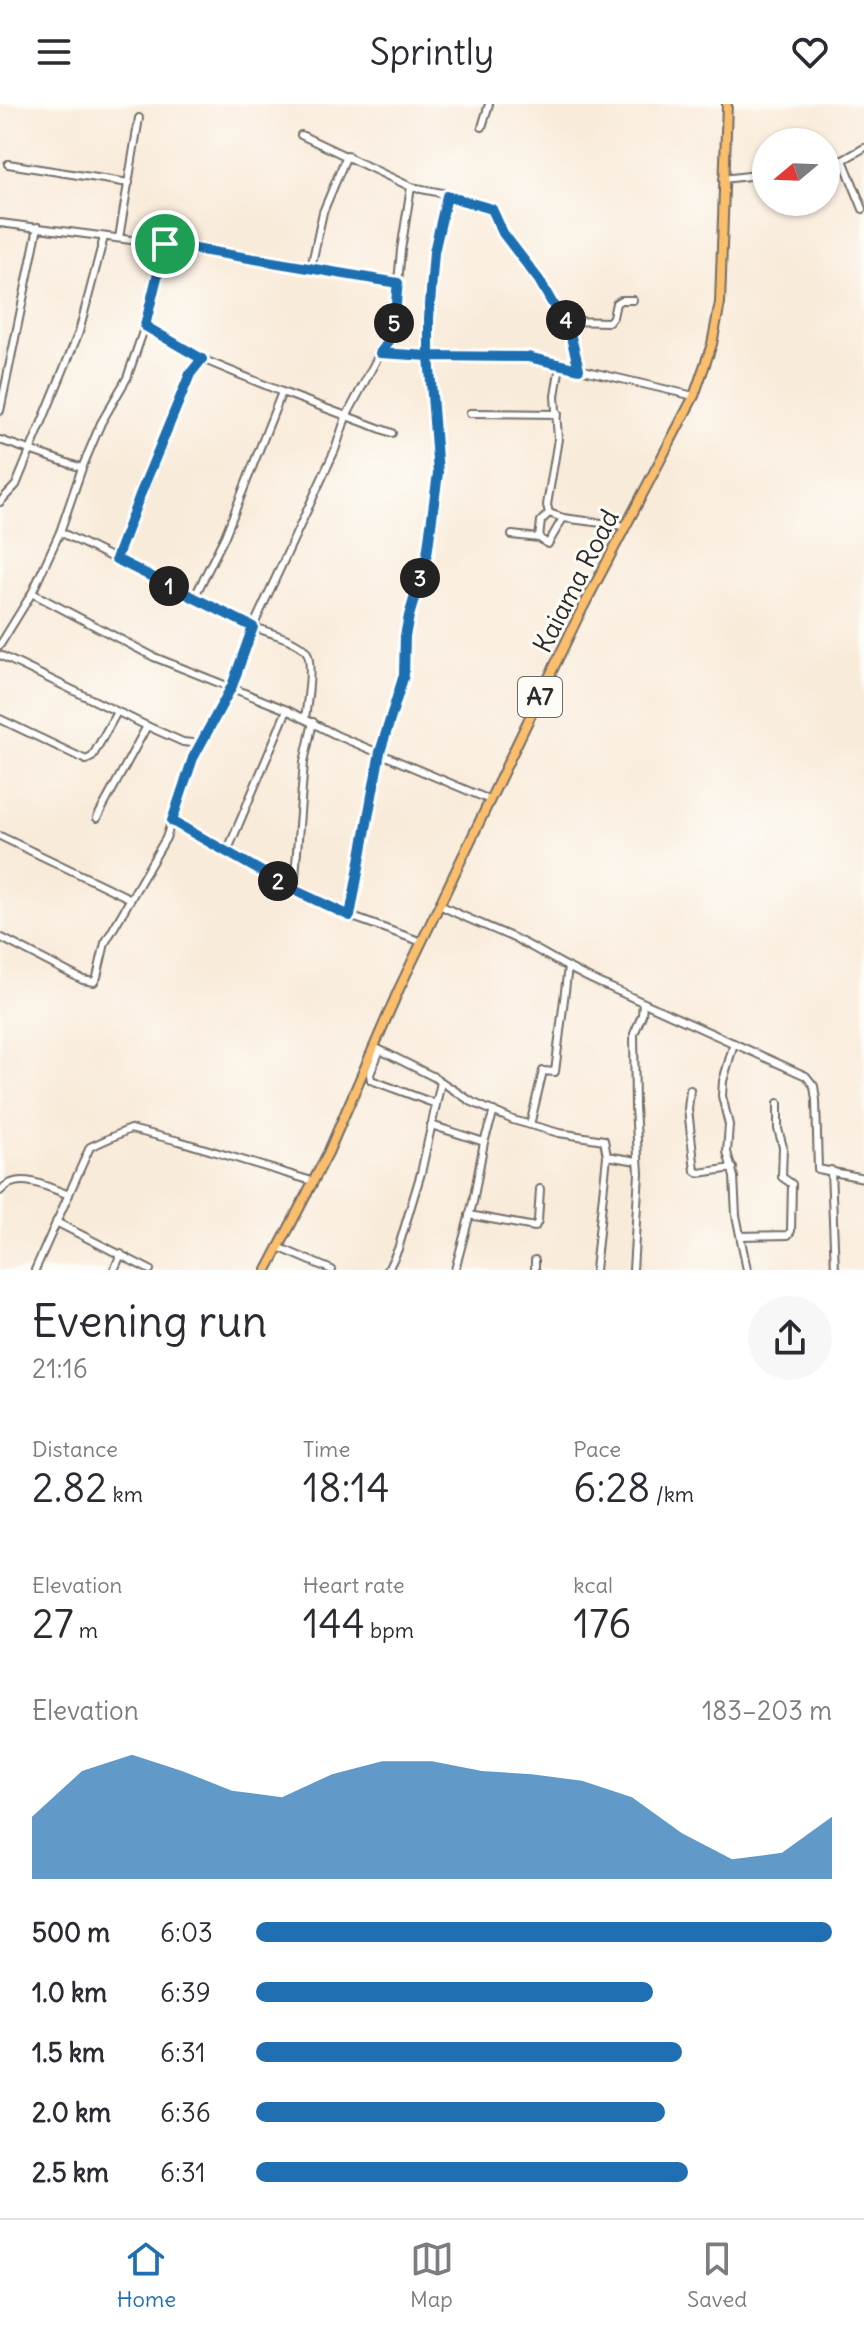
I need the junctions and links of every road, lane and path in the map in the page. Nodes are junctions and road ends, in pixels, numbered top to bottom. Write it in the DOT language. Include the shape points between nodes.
graph roads {
  1 [pos="489,104"];
  2 [pos="727,104"];
  3 [pos="139,118"];
  4 [pos="482,127"];
  5 [pos="301,135"];
  6 [pos="864,148"];
  7 [pos="347,155"];
  8 [pos="843,160"];
  9 [pos="840,161"];
  10 [pos="8,164"];
  11 [pos="752,176"];
  12 [pos="723,179"];
  13 [pos="129,183"];
  14 [pos="411,187"];
  15 [pos="447,196"];
  16 [pos="863,209"];
  17 [pos="0,223"];
  18 [pos="38,227"];
  19 [pos="104,237"];
  20 [pos="119,238"];
  21 [pos="165,244"];
  22 [pos="311,268"];
  23 [pos="398,283"];
  24 [pos="633,300"];
  25 [pos="567,321"];
  26 [pos="145,326"];
  27 [pos="380,353"];
  28 [pos="429,356"];
  29 [pos="202,359"];
  30 [pos="560,365"];
  31 [pos="579,369"];
  32 [pos="3,382"];
  33 [pos="282,392"];
  34 [pos="694,396"];
  35 [pos="0,411"];
  36 [pos="470,413"];
  37 [pos="558,414"];
  38 [pos="346,417"];
  39 [pos="392,433"];
  40 [pos="0,440"];
  41 [pos="31,450"];
  42 [pos="82,468"];
  43 [pos="0,502"];
  44 [pos="549,513"];
  45 [pos="563,518"];
  46 [pos="625,526"];
  47 [pos="60,532"];
  48 [pos="512,535"];
  49 [pos="539,538"];
  50 [pos="116,559"];
  51 [pos="32,593"];
  52 [pos="194,598"];
  53 [pos="253,627"];
  54 [pos="0,645"];
  55 [pos="0,655"];
  56 [pos="232,686"];
  57 [pos="287,710"];
  58 [pos="117,712"];
  59 [pos="305,718"];
  60 [pos="0,719"];
  61 [pos="313,722"];
  62 [pos="147,726"];
  63 [pos="201,744"];
  64 [pos="380,752"];
  65 [pos="490,800"];
  66 [pos="97,818"];
  67 [pos="172,821"];
  68 [pos="0,836"];
  69 [pos="227,852"];
  70 [pos="294,890"];
  71 [pos="131,899"];
  72 [pos="440,905"];
  73 [pos="350,916"];
  74 [pos="0,937"];
  75 [pos="422,942"];
  76 [pos="568,967"];
  77 [pos="643,1003"];
  78 [pos="734,1043"];
  79 [pos="377,1048"];
  80 [pos="441,1082"];
  81 [pos="690,1090"];
  82 [pos="778,1103"];
  83 [pos="436,1104"];
  84 [pos="494,1111"];
  85 [pos="431,1125"];
  86 [pos="530,1125"];
  87 [pos="484,1142"];
  88 [pos="607,1156"];
  89 [pos="637,1161"];
  90 [pos="733,1168"];
  91 [pos="831,1170"];
  92 [pos="864,1178"];
  93 [pos="312,1181"];
  94 [pos="540,1189"];
  95 [pos="0,1191"];
  96 [pos="69,1195"];
  97 [pos="469,1215"];
  98 [pos="56,1222"];
  99 [pos="741,1236"];
  100 [pos="278,1247"];
  101 [pos="121,1254"];
  102 [pos="535,1260"];
  103 [pos="35,1270"];
  104 [pos="114,1270"];
  105 [pos="150,1270"];
  106 [pos="267,1270"];
  107 [pos="332,1270"];
  108 [pos="388,1270"];
  109 [pos="455,1270"];
  110 [pos="535,1270"];
  111 [pos="595,1270"];
  112 [pos="633,1270"];
  113 [pos="747,1270"];
  114 [pos="835,1270"];
  1 -- 4 [label="street"];
  2 -- 12 [label="highway, Kaiama Road / A7"];
  3 -- 13 [label="street"];
  5 -- 7 [label="street"];
  6 -- 8 [label="street"];
  7 -- 14 [label="street"];
  7 -- 22 [label="street" via="323,212"];
  8 -- 9 [label="street"];
  8 -- 16 [label="street"];
  10 -- 13 [label="street"];
  11 -- 12 [label="street"];
  12 -- 34 [label="highway, Kaiama Road / A7" via="720,303"];
  13 -- 20 [label="street"];
  14 -- 15 [label="street"];
  14 -- 23 [label="street"];
  15 -- 25 [label="street" via="492,209 503,233"];
  15 -- 28 [label="street" via="434,252"];
  17 -- 18 [label="street"];
  18 -- 19 [label="street"];
  18 -- 32 [label="street"];
  19 -- 20 [label="street"];
  19 -- 41 [label="street" via="79,332"];
  20 -- 21 [label="street"];
  21 -- 22 [label="street"];
  21 -- 26 [label="street"];
  22 -- 23 [label="street"];
  23 -- 27 [label="street" via="390,342"];
  24 -- 25 [label="street" via="616,303 609,322"];
  25 -- 31 [label="street"];
  26 -- 29 [label="street"];
  26 -- 42 [label="street" via="127,378"];
  27 -- 28 [label="street"];
  27 -- 38 [label="street"];
  28 -- 30 [label="street" via="528,357"];
  28 -- 64 [label="street" via="438,473 427,555 405,636 404,675"];
  29 -- 33 [label="street"];
  29 -- 50 [label="street" via="190,374"];
  30 -- 31 [label="street"];
  30 -- 37 [label="street"];
  31 -- 34 [label="street"];
  32 -- 35 [label="street"];
  33 -- 38 [label="street"];
  33 -- 52 [label="street" via="225,536"];
  34 -- 46 [label="highway, Kaiama Road / A7"];
  36 -- 37 [label="street"];
  37 -- 44 [label="street"];
  38 -- 39 [label="street"];
  38 -- 53 [label="street"];
  40 -- 41 [label="street"];
  41 -- 42 [label="street"];
  41 -- 43 [label="street" via="16,485"];
  42 -- 47 [label="street"];
  44 -- 45 [label="street"];
  44 -- 49 [label="street" via="541,521"];
  45 -- 46 [label="street"];
  45 -- 49 [label="street" via="550,542"];
  46 -- 65 [label="highway, Kaiama Road / A7"];
  47 -- 50 [label="street"];
  47 -- 51 [label="street"];
  48 -- 49 [label="street"];
  50 -- 52 [label="street"];
  51 -- 54 [label="street"];
  51 -- 56 [label="street" via="154,657"];
  52 -- 53 [label="street"];
  53 -- 56 [label="street"];
  53 -- 59 [label="street" via="308,654"];
  55 -- 58 [label="street"];
  56 -- 57 [label="street"];
  56 -- 63 [label="street"];
  57 -- 59 [label="street"];
  57 -- 69 [label="street"];
  58 -- 60 [label="street" via="86,760"];
  58 -- 62 [label="street"];
  59 -- 61 [label="street"];
  61 -- 64 [label="street"];
  61 -- 70 [label="street" via="304,762"];
  62 -- 63 [label="street"];
  62 -- 66 [label="street"];
  63 -- 67 [label="street"];
  64 -- 65 [label="street"];
  64 -- 73 [label="street"];
  65 -- 72 [label="highway, Kaiama Road / A7"];
  67 -- 69 [label="street"];
  67 -- 71 [label="street"];
  68 -- 71 [label="street"];
  69 -- 70 [label="street"];
  70 -- 73 [label="street"];
  71 -- 74 [label="street" via="105,943 94,982"];
  72 -- 75 [label="highway, Kaiama Road / A7"];
  72 -- 76 [label="street"];
  73 -- 75 [label="street"];
  75 -- 79 [label="highway, Kaiama Road / A7"];
  76 -- 77 [label="street"];
  76 -- 86 [label="street" via="555,1072 543,1071"];
  77 -- 78 [label="street"];
  77 -- 89 [label="street" via="634,1034"];
  78 -- 90 [label="street" via="722,1089"];
  78 -- 91 [label="street" via="806,1076 814,1086 818,1169"];
  79 -- 80 [label="street"];
  79 -- 83 [label="street" via="371,1080"];
  79 -- 93 [label="highway, Kaiama Road / A7"];
  80 -- 83 [label="street"];
  80 -- 84 [label="street"];
  81 -- 90 [label="street" via="695,1171"];
  82 -- 99 [label="street" via="782,1177 792,1184 791,1231"];
  83 -- 85 [label="street"];
  84 -- 86 [label="street"];
  84 -- 87 [label="street"];
  85 -- 87 [label="street"];
  85 -- 108 [label="street" via="421,1173"];
  86 -- 88 [label="street" via="604,1140"];
  87 -- 97 [label="street"];
  88 -- 89 [label="street"];
  88 -- 111 [label="street"];
  89 -- 112 [label="street"];
  90 -- 99 [label="street"];
  91 -- 92 [label="street"];
  91 -- 114 [label="street"];
  93 -- 96 [label="street" via="130,1129 90,1147"];
  93 -- 100 [label="highway, Kaiama Road / A7"];
  94 -- 97 [label="street" via="535,1227"];
  95 -- 96 [label="street" via="21,1179"];
  96 -- 98 [label="street"];
  97 -- 109 [label="street"];
  98 -- 101 [label="street"];
  98 -- 103 [label="street"];
  99 -- 113 [label="street"];
  100 -- 106 [label="highway, Kaiama Road / A7"];
  100 -- 107 [label="street"];
  101 -- 104 [label="street"];
  101 -- 105 [label="street"];
  102 -- 110 [label="street"];
}
